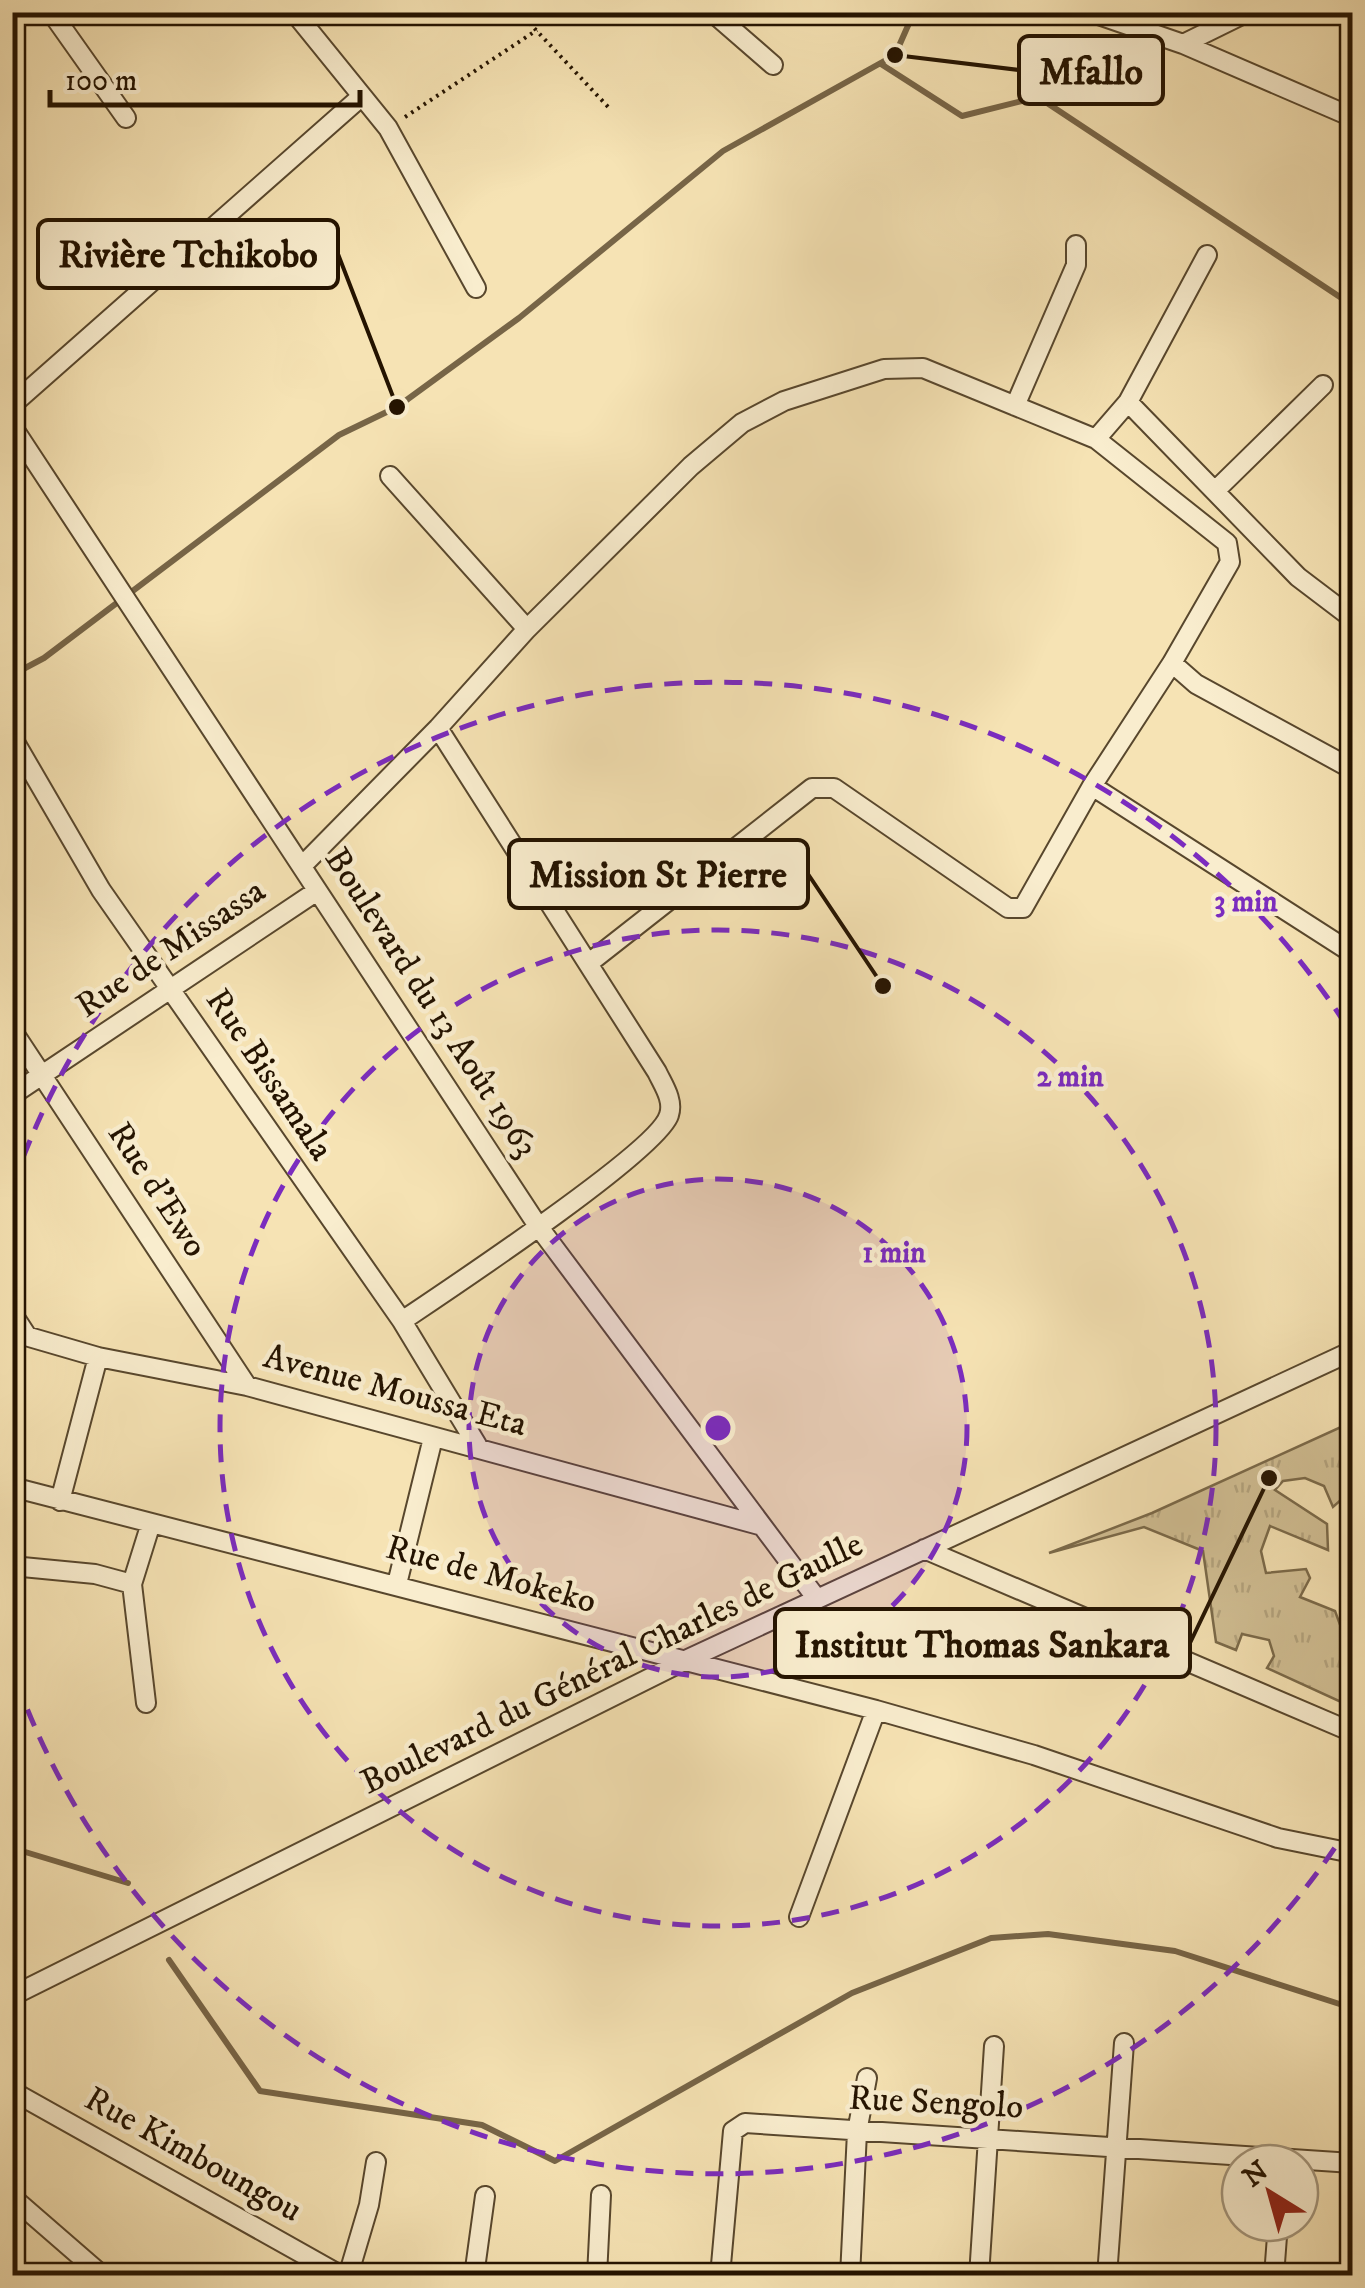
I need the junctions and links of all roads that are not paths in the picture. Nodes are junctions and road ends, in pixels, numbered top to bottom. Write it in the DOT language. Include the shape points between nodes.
graph roads {
  1 [pos="50,12"];
  2 [pos="294,12"];
  3 [pos="712,12"];
  4 [pos="1090,12"];
  5 [pos="1248,12"];
  6 [pos="1183,44"];
  7 [pos="773,66"];
  8 [pos="362,96"];
  9 [pos="1352,117"];
  10 [pos="126,118"];
  11 [pos="1076,245"];
  12 [pos="1207,255"];
  13 [pos="476,288"];
  14 [pos="1323,385"];
  15 [pos="1128,402"];
  16 [pos="12,405"];
  17 [pos="1015,406"];
  18 [pos="12,426"];
  19 [pos="1096,438"];
  20 [pos="390,476"];
  21 [pos="1215,491"];
  22 [pos="1352,618"];
  23 [pos="526,630"];
  24 [pos="1172,663"];
  25 [pos="438,728"];
  26 [pos="12,738"];
  27 [pos="1352,768"];
  28 [pos="1092,786"];
  29 [pos="302,866"];
  30 [pos="317,891"];
  31 [pos="1352,953"];
  32 [pos="588,963"];
  33 [pos="171,989"];
  34 [pos="12,1030"];
  35 [pos="42,1075"];
  36 [pos="12,1095"];
  37 [pos="538,1226"];
  38 [pos="12,1314"];
  39 [pos="402,1322"];
  40 [pos="20,1334"];
  41 [pos="1352,1351"];
  42 [pos="98,1357"];
  43 [pos="247,1386"];
  44 [pos="433,1438"];
  45 [pos="477,1445"];
  46 [pos="12,1487"];
  47 [pos="60,1501"];
  48 [pos="151,1522"];
  49 [pos="759,1525"];
  50 [pos="924,1549"];
  51 [pos="12,1566"];
  52 [pos="132,1584"];
  53 [pos="397,1584"];
  54 [pos="818,1599"];
  55 [pos="688,1659"];
  56 [pos="146,1703"];
  57 [pos="876,1710"];
  58 [pos="1352,1732"];
  59 [pos="1352,1853"];
  60 [pos="799,1918"];
  61 [pos="12,1996"];
  62 [pos="1124,2043"];
  63 [pos="994,2046"];
  64 [pos="867,2078"];
  65 [pos="12,2091"];
  66 [pos="856,2132"];
  67 [pos="985,2137"];
  68 [pos="1119,2149"];
  69 [pos="1220,2156"];
  70 [pos="376,2162"];
  71 [pos="1320,2162"];
  72 [pos="1352,2163"];
  73 [pos="601,2195"];
  74 [pos="484,2196"];
  75 [pos="12,2197"];
  76 [pos="1276,2243"];
  77 [pos="103,2276"];
  78 [pos="345,2276"];
  79 [pos="474,2276"];
  80 [pos="597,2276"];
  81 [pos="720,2276"];
  82 [pos="850,2276"];
  83 [pos="980,2276"];
  84 [pos="1107,2276"];
  85 [pos="1274,2276"];
  1 -- 10 [label="street"];
  2 -- 8 [label="street"];
  3 -- 7 [label="street"];
  4 -- 6 [label="street"];
  5 -- 6 [label="street"];
  6 -- 9 [label="street"];
  8 -- 13 [label="street" via="388,128"];
  8 -- 16 [label="street"];
  11 -- 17 [label="street" via="1076,265"];
  12 -- 15 [label="street"];
  14 -- 21 [label="street"];
  15 -- 19 [label="street"];
  15 -- 21 [label="street"];
  17 -- 19 [label="street"];
  17 -- 23 [label="street" via="923,368 884,369 784,401 742,424 691,466"];
  18 -- 29 [label="street, Boulevard du 13 Août 1963"];
  19 -- 24 [label="street" via="1217,532 1232,552"];
  20 -- 23 [label="street"];
  21 -- 22 [label="street" via="1298,577"];
  23 -- 25 [label="street"];
  24 -- 27 [label="street" via="1196,684"];
  24 -- 28 [label="street"];
  25 -- 29 [label="street"];
  25 -- 32 [label="street"];
  26 -- 33 [label="street, Rue Bissamala" via="100,890"];
  28 -- 31 [label="street"];
  28 -- 32 [label="street" via="1023,908 1008,908 822,786"];
  29 -- 30 [label="street, Boulevard du 13 Août 1963"];
  30 -- 33 [label="street, Rue de Missassa"];
  30 -- 37 [label="street, Boulevard du 13 Août 1963"];
  32 -- 37 [label="street" via="657,1072 671,1103 669,1119"];
  33 -- 35 [label="street, Rue de Missassa"];
  33 -- 39 [label="street, Rue Bissamala"];
  34 -- 35 [label="street, Rue d'Ewo"];
  35 -- 36 [label="street, Rue de Missassa"];
  35 -- 43 [label="street, Rue d'Ewo"];
  37 -- 39 [label="street"];
  37 -- 49 [label="street, Boulevard du 13 Août 1963"];
  38 -- 40 [label="street"];
  39 -- 45 [label="street, Rue Bissamala"];
  40 -- 42 [label="street, Avenue Moussa Eta"];
  41 -- 50 [label="street, Boulevard du Général Charles de Gaulle"];
  42 -- 43 [label="street, Avenue Moussa Eta"];
  42 -- 47 [label="street"];
  43 -- 44 [label="street, Avenue Moussa Eta"];
  44 -- 45 [label="street, Avenue Moussa Eta"];
  44 -- 53 [label="street"];
  45 -- 49 [label="street, Avenue Moussa Eta"];
  46 -- 47 [label="street, Rue de Mokeko"];
  47 -- 48 [label="street, Rue de Mokeko"];
  48 -- 52 [label="street"];
  48 -- 53 [label="street, Rue de Mokeko"];
  49 -- 54 [label="street, Boulevard du 13 Août 1963"];
  50 -- 54 [label="street, Boulevard du Général Charles de Gaulle"];
  50 -- 58 [label="street"];
  51 -- 52 [label="street"];
  52 -- 56 [label="street"];
  53 -- 55 [label="street, Rue de Mokeko"];
  54 -- 55 [label="street, Boulevard du Général Charles de Gaulle"];
  55 -- 57 [label="street, Rue de Mokeko"];
  55 -- 61 [label="street, Boulevard du Général Charles de Gaulle"];
  57 -- 59 [label="street, Rue de Mokeko" via="1034,1755 1278,1838"];
  57 -- 60 [label="street"];
  62 -- 68 [label="street"];
  63 -- 67 [label="street"];
  64 -- 66 [label="street"];
  65 -- 78 [label="street, Rue Kimboungou"];
  66 -- 67 [label="street, Rue Sengolo"];
  66 -- 81 [label="street, Rue Sengolo" via="745,2123 733,2131"];
  66 -- 82 [label="street"];
  67 -- 68 [label="street, Rue Sengolo"];
  67 -- 83 [label="street"];
  68 -- 69 [label="street, Rue Sengolo"];
  68 -- 84 [label="street" via="1111,2178"];
  70 -- 78 [label="street"];
  71 -- 72 [label="street, Rue Sengolo"];
  73 -- 80 [label="street"];
  74 -- 79 [label="street"];
  75 -- 77 [label="street"];
  76 -- 85 [label="street"];
}
